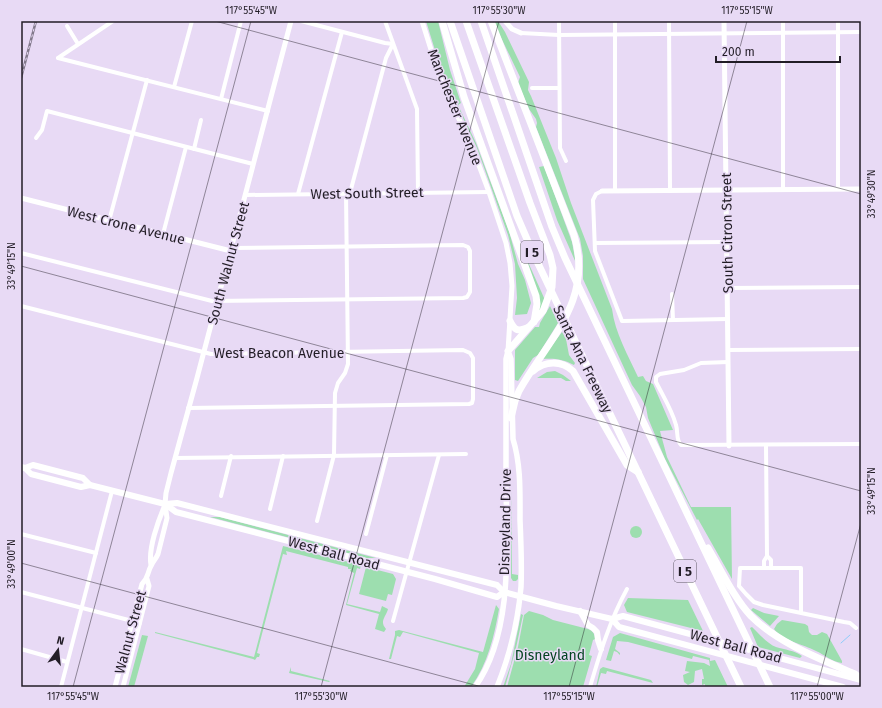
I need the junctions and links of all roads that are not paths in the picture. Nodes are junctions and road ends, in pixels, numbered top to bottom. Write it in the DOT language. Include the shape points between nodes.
graph roads {
  1 [pos="113,21"];
  2 [pos="192,21"];
  3 [pos="241,21"];
  4 [pos="291,21"];
  5 [pos="301,21"];
  6 [pos="385,21"];
  7 [pos="422,21"];
  8 [pos="442,21"];
  9 [pos="450,21"];
  10 [pos="466,21"];
  11 [pos="481,21"];
  12 [pos="491,21"];
  13 [pos="505,21"];
  14 [pos="559,21"];
  15 [pos="615,21"];
  16 [pos="669,21"];
  17 [pos="724,21"];
  18 [pos="783,21"];
  19 [pos="838,21"];
  20 [pos="66,26"];
  21 [pos="342,32"];
  22 [pos="838,32"];
  23 [pos="861,32"];
  24 [pos="521,33"];
  25 [pos="724,33"];
  26 [pos="783,33"];
  27 [pos="615,34"];
  28 [pos="669,34"];
  29 [pos="559,35"];
  30 [pos="78,44"];
  31 [pos="393,44"];
  32 [pos="147,80"];
  33 [pos="174,87"];
  34 [pos="532,88"];
  35 [pos="559,88"];
  36 [pos="221,99"];
  37 [pos="268,111"];
  38 [pos="201,120"];
  39 [pos="133,134"];
  40 [pos="36,138"];
  41 [pos="186,147"];
  42 [pos="194,149"];
  43 [pos="566,161"];
  44 [pos="253,164"];
  45 [pos="838,189"];
  46 [pos="861,189"];
  47 [pos="727,190"];
  48 [pos="783,190"];
  49 [pos="602,191"];
  50 [pos="615,191"];
  51 [pos="670,191"];
  52 [pos="489,192"];
  53 [pos="348,193"];
  54 [pos="418,193"];
  55 [pos="298,194"];
  56 [pos="245,195"];
  57 [pos="21,199"];
  58 [pos="109,221"];
  59 [pos="163,234"];
  60 [pos="727,242"];
  61 [pos="595,243"];
  62 [pos="346,247"];
  63 [pos="231,249"];
  64 [pos="21,253"];
  65 [pos="861,287"];
  66 [pos="728,288"];
  67 [pos="672,294"];
  68 [pos="347,299"];
  69 [pos="218,300"];
  70 [pos="21,306"];
  71 [pos="728,319"];
  72 [pos="673,320"];
  73 [pos="510,321"];
  74 [pos="532,324"];
  75 [pos="861,349"];
  76 [pos="728,350"];
  77 [pos="508,351"];
  78 [pos="204,352"];
  79 [pos="348,352"];
  80 [pos="728,362"];
  81 [pos="651,373"];
  82 [pos="656,376"];
  83 [pos="525,380"];
  84 [pos="334,406"];
  85 [pos="188,408"];
  86 [pos="511,418"];
  87 [pos="861,444"];
  88 [pos="729,446"];
  89 [pos="766,446"];
  90 [pos="466,454"];
  91 [pos="334,455"];
  92 [pos="387,455"];
  93 [pos="438,455"];
  94 [pos="231,456"];
  95 [pos="283,456"];
  96 [pos="175,458"];
  97 [pos="23,467"];
  98 [pos="638,472"];
  99 [pos="112,491"];
  100 [pos="221,496"];
  101 [pos="165,504"];
  102 [pos="684,506"];
  103 [pos="270,509"];
  104 [pos="318,521"];
  105 [pos="21,534"];
  106 [pos="366,534"];
  107 [pos="96,554"];
  108 [pos="768,556"];
  109 [pos="408,562"];
  110 [pos="764,568"];
  111 [pos="771,568"];
  112 [pos="406,572"];
  113 [pos="147,579"];
  114 [pos="627,589"];
  115 [pos="21,592"];
  116 [pos="504,592"];
  117 [pos="520,596"];
  118 [pos="81,608"];
  119 [pos="580,611"];
  120 [pos="801,613"];
  121 [pos="612,619"];
  122 [pos="133,621"];
  123 [pos="393,621"];
  124 [pos="140,623"];
  125 [pos="856,628"];
  126 [pos="601,649"];
  127 [pos="21,650"];
  128 [pos="67,662"];
  129 [pos="861,680"];
  130 [pos="60,687"];
  131 [pos="116,687"];
  132 [pos="123,687"];
  133 [pos="476,687"];
  134 [pos="498,687"];
  135 [pos="590,687"];
  136 [pos="741,687"];
  137 [pos="770,687"];
  138 [pos="843,687"];
  1 -- 30 [label="street"];
  2 -- 33 [label="street"];
  3 -- 36 [label="street"];
  4 -- 37 [label="street, South Walnut Street"];
  5 -- 21 [label="street"];
  6 -- 31 [label="street"];
  7 -- 52 [label="street, Manchester Avenue" via="439,75"];
  8 -- 74 [label="highway" via="464,97 536,296 537,304"];
  9 -- 98 [label="highway, Santa Ana Freeway / I 5" via="530,245"];
  10 -- 74 [label="highway" via="552,262 554,274 547,305"];
  11 -- 102 [label="highway, Santa Ana Freeway / I 5" via="552,227"];
  12 -- 83 [label="highway" via="574,235 579,259 577,290 570,310"];
  13 -- 24 [label="street" via="512,29"];
  14 -- 29 [label="street"];
  15 -- 27 [label="street"];
  16 -- 28 [label="street"];
  17 -- 25 [label="street, South Citron Street"];
  18 -- 26 [label="street"];
  19 -- 22 [label="street"];
  20 -- 30 [label="street"];
  21 -- 31 [label="street"];
  21 -- 55 [label="street"];
  22 -- 23 [label="street"];
  22 -- 26 [label="street"];
  22 -- 45 [label="street"];
  24 -- 29 [label="street"];
  25 -- 26 [label="street"];
  25 -- 28 [label="street"];
  25 -- 47 [label="street, South Citron Street"];
  26 -- 48 [label="street"];
  27 -- 28 [label="street"];
  27 -- 29 [label="street"];
  27 -- 50 [label="street"];
  28 -- 51 [label="street"];
  29 -- 35 [label="street"];
  30 -- 32 [label="street" via="58,58"];
  31 -- 53 [label="street" via="386,60"];
  31 -- 54 [label="street" via="417,109"];
  32 -- 33 [label="street"];
  32 -- 39 [label="street"];
  33 -- 36 [label="street"];
  34 -- 35 [label="street"];
  35 -- 43 [label="street" via="560,148"];
  36 -- 37 [label="street"];
  37 -- 44 [label="street, South Walnut Street"];
  38 -- 42 [label="street"];
  39 -- 40 [label="street" via="47,112 42,130"];
  39 -- 41 [label="street"];
  39 -- 58 [label="street"];
  41 -- 42 [label="street"];
  41 -- 59 [label="street"];
  42 -- 44 [label="street"];
  44 -- 56 [label="street, South Walnut Street"];
  45 -- 46 [label="street"];
  45 -- 48 [label="street"];
  47 -- 48 [label="street"];
  47 -- 51 [label="street"];
  47 -- 60 [label="street, South Citron Street"];
  49 -- 50 [label="street"];
  49 -- 61 [label="street" via="596,194 593,200"];
  50 -- 51 [label="street"];
  52 -- 54 [label="street, West South Street"];
  52 -- 73 [label="street, Disneyland Drive" via="510,263"];
  53 -- 54 [label="street, West South Street"];
  53 -- 55 [label="street, West South Street"];
  53 -- 62 [label="street"];
  55 -- 56 [label="street, West South Street"];
  56 -- 63 [label="street, South Walnut Street"];
  57 -- 58 [label="street, West Crone Avenue"];
  58 -- 59 [label="street, West Crone Avenue"];
  59 -- 63 [label="street, West Crone Avenue"];
  60 -- 61 [label="street"];
  60 -- 66 [label="street, South Citron Street"];
  61 -- 72 [label="street" via="595,251 622,321"];
  62 -- 63 [label="street"];
  62 -- 68 [label="street"];
  62 -- 68 [label="street" via="462,245 470,251 470,289 468,296 463,298"];
  63 -- 69 [label="street, South Walnut Street"];
  64 -- 69 [label="street" via="212,301"];
  65 -- 66 [label="street"];
  66 -- 71 [label="street, South Citron Street"];
  67 -- 72 [label="street"];
  68 -- 69 [label="street"];
  68 -- 79 [label="street"];
  69 -- 78 [label="street, South Walnut Street"];
  70 -- 78 [label="street, West Beacon Avenue"];
  71 -- 72 [label="street"];
  71 -- 76 [label="street, South Citron Street"];
  73 -- 74 [label="highway" via="517,330"];
  73 -- 77 [label="street, Disneyland Drive"];
  74 -- 77 [label="highway"];
  75 -- 76 [label="street"];
  76 -- 80 [label="street, South Citron Street"];
  77 -- 86 [label="main road, Disneyland Drive" via="511,359"];
  77 -- 116 [label="main road, Disneyland Drive"];
  78 -- 79 [label="street, West Beacon Avenue"];
  78 -- 85 [label="street, South Walnut Street"];
  79 -- 84 [label="street" via="347,368 335,390"];
  79 -- 84 [label="street, West Beacon Avenue" via="470,352 473,365 473,400 471,404"];
  80 -- 82 [label="street" via="701,362 684,370"];
  80 -- 88 [label="street, South Citron Street"];
  81 -- 82 [label="street"];
  82 -- 88 [label="street" via="656,382 675,422 680,445"];
  83 -- 86 [label="highway" via="516,396"];
  83 -- 98 [label="highway" via="536,368 546,364 556,363 570,368 579,379 627,465"];
  84 -- 85 [label="street"];
  84 -- 91 [label="street"];
  85 -- 96 [label="street, South Walnut Street"];
  86 -- 117 [label="main road, Disneyland Drive" via="512,438 520,475"];
  87 -- 89 [label="street"];
  88 -- 89 [label="street"];
  89 -- 108 [label="street"];
  90 -- 93 [label="street"];
  91 -- 92 [label="street"];
  91 -- 95 [label="street"];
  91 -- 104 [label="street"];
  92 -- 93 [label="street"];
  92 -- 106 [label="street"];
  93 -- 109 [label="street" via="416,541"];
  94 -- 95 [label="street"];
  94 -- 96 [label="street"];
  94 -- 100 [label="street"];
  95 -- 103 [label="street"];
  96 -- 101 [label="street, South Walnut Street"];
  97 -- 99 [label="main road, West Ball Road" via="31,474 81,487 90,485"];
  98 -- 136 [label="highway, Santa Ana Freeway / I 5"];
  99 -- 101 [label="main road, West Ball Road"];
  99 -- 107 [label="street"];
  101 -- 109 [label="main road, West Ball Road" via="177,503"];
  101 -- 112 [label="main road, West Ball Road" via="176,512"];
  101 -- 113 [label="street, Walnut Street" via="149,557 151,565"];
  102 -- 129 [label="highway" via="734,593 750,615 788,643 855,674"];
  102 -- 137 [label="highway, Santa Ana Freeway / I 5"];
  105 -- 107 [label="street"];
  107 -- 118 [label="street"];
  108 -- 110 [label="street" via="764,561"];
  108 -- 111 [label="street"];
  109 -- 112 [label="street"];
  109 -- 116 [label="main road, West Ball Road" via="497,585"];
  110 -- 111 [label="street"];
  110 -- 120 [label="street" via="740,568 739,586 754,602"];
  111 -- 120 [label="street" via="801,568"];
  112 -- 116 [label="main road, West Ball Road" via="497,597"];
  112 -- 123 [label="street"];
  113 -- 122 [label="street, Walnut Street" via="142,584"];
  113 -- 124 [label="street, Walnut Street" via="150,586"];
  114 -- 121 [label="street"];
  115 -- 118 [label="street"];
  116 -- 117 [label="main road, West Ball Road"];
  116 -- 133 [label="main road, Disneyland Drive" via="493,653"];
  117 -- 119 [label="main road, West Ball Road"];
  117 -- 134 [label="main road, Disneyland Drive" via="510,646"];
  118 -- 122 [label="street"];
  118 -- 128 [label="street"];
  119 -- 121 [label="main road, West Ball Road"];
  119 -- 126 [label="main road" via="588,625 596,630"];
  120 -- 125 [label="street" via="850,623"];
  121 -- 126 [label="street"];
  121 -- 129 [label="main road, West Ball Road" via="623,616"];
  121 -- 138 [label="main road, West Ball Road" via="619,627"];
  122 -- 124 [label="street"];
  122 -- 131 [label="street, Walnut Street"];
  124 -- 132 [label="street, Walnut Street"];
  126 -- 135 [label="street"];
  127 -- 128 [label="street"];
  128 -- 130 [label="street"];
}
